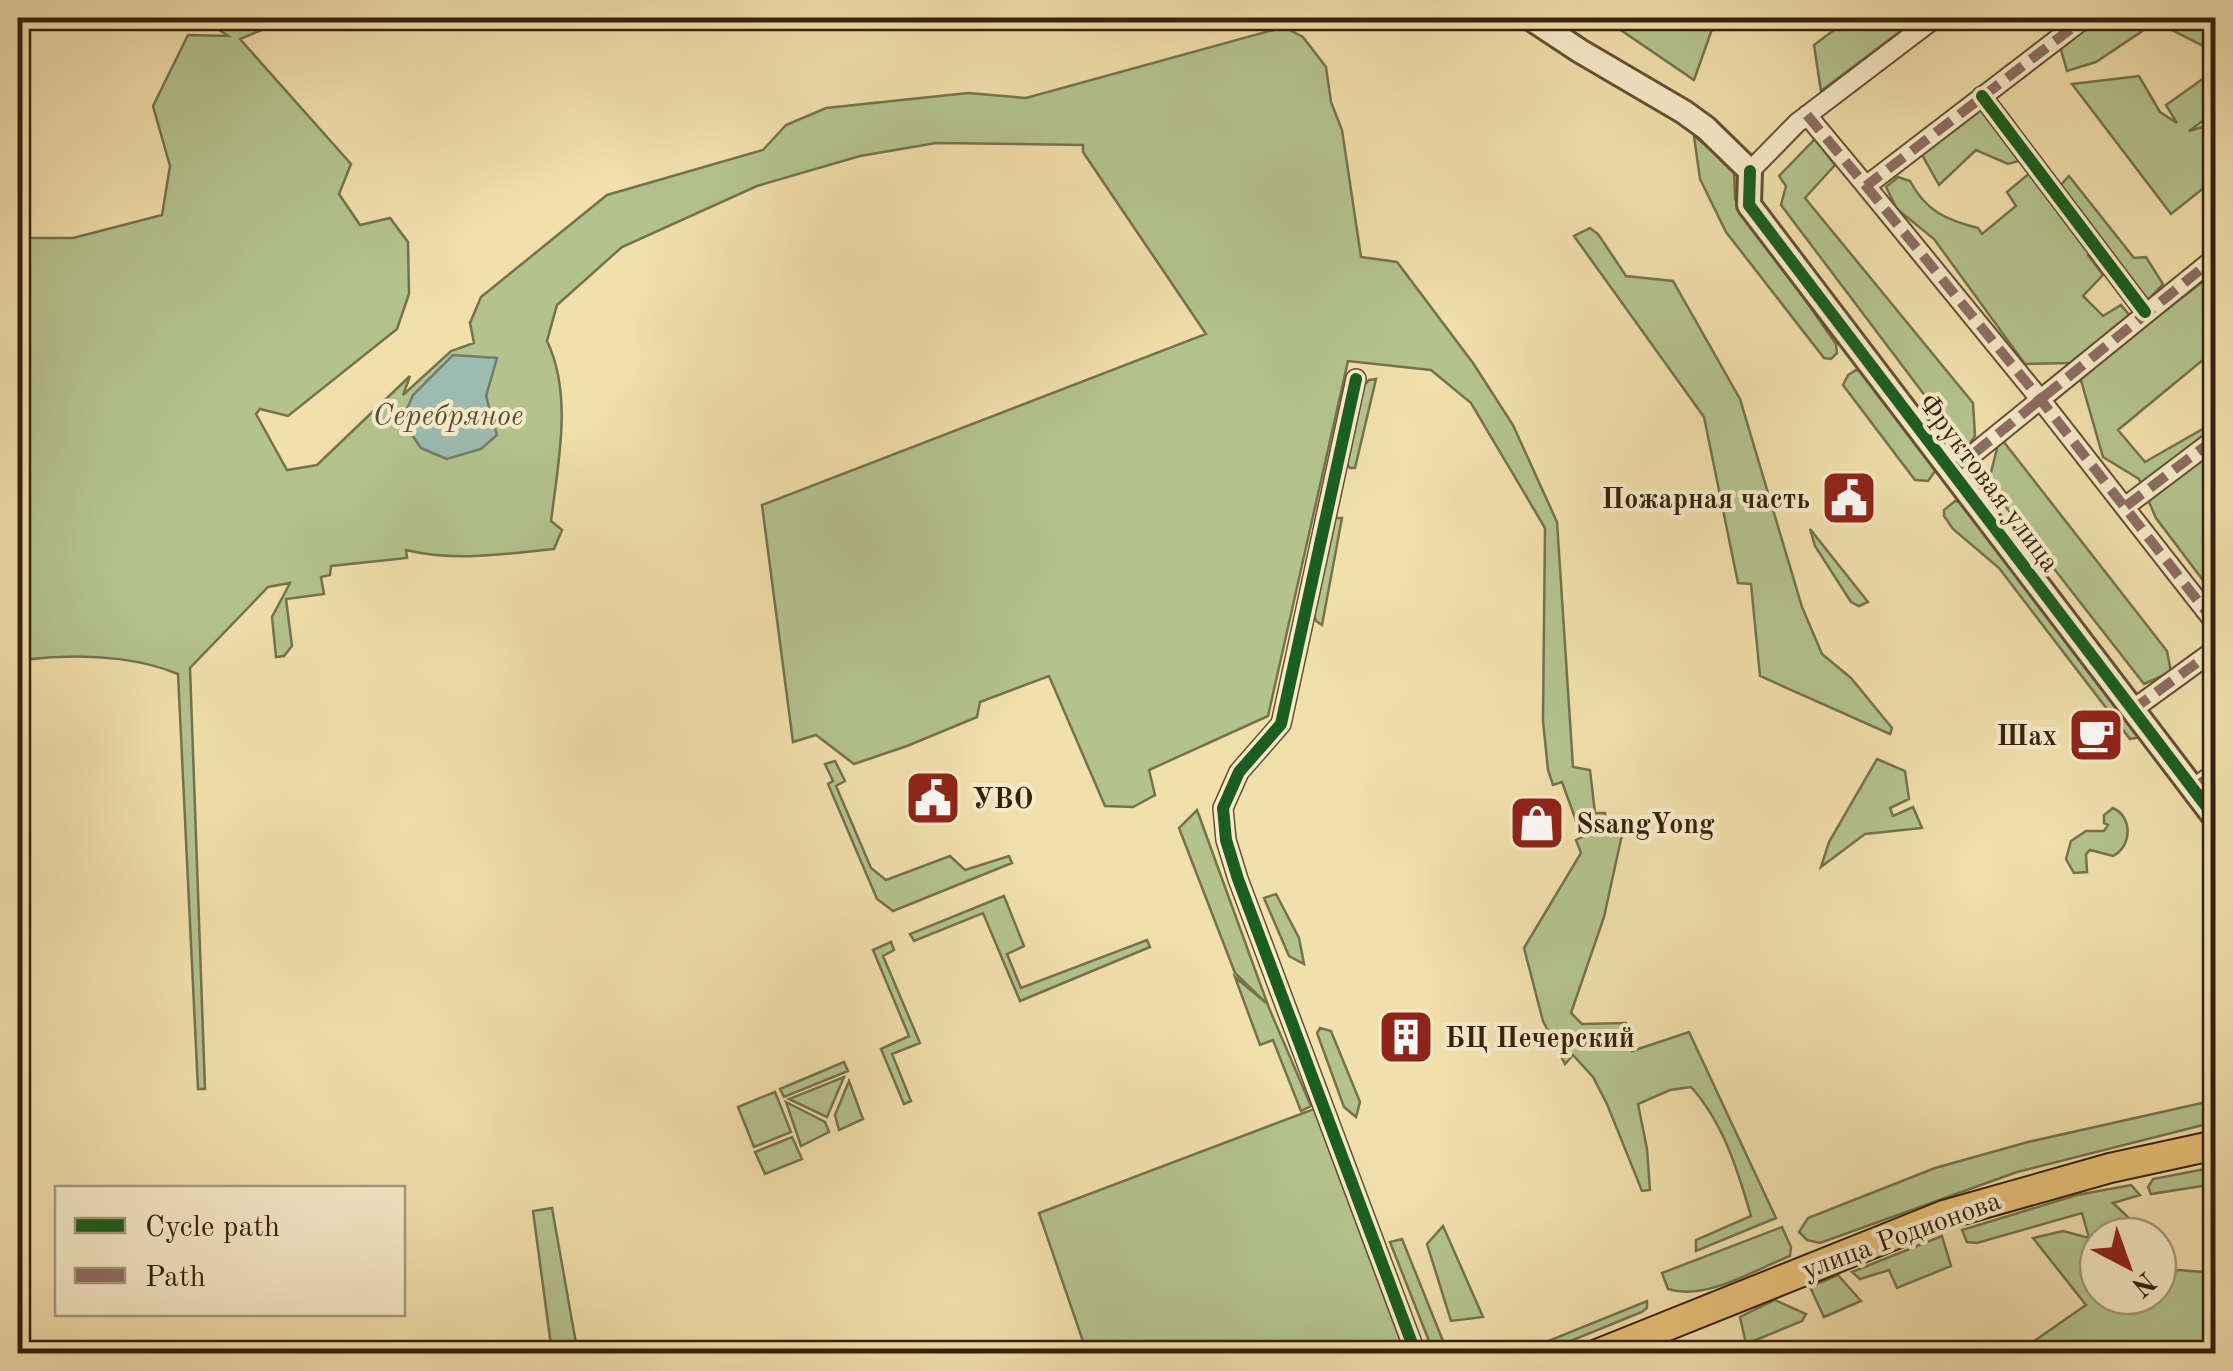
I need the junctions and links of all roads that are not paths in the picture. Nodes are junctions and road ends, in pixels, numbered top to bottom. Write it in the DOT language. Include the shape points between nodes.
graph roads {
  1 [pos="1530,18"];
  2 [pos="1935,18"];
  3 [pos="2086,18"];
  4 [pos="1982,96"];
  5 [pos="1807,115"];
  6 [pos="1750,171"];
  7 [pos="1866,186"];
  8 [pos="2216,257"];
  9 [pos="2145,312"];
  10 [pos="1356,378"];
  11 [pos="2040,398"];
  12 [pos="2216,438"];
  13 [pos="1951,472"];
  14 [pos="2126,506"];
  15 [pos="2216,624"];
  16 [pos="2216,649"];
  17 [pos="2132,710"];
  18 [pos="2216,772"];
  19 [pos="2192,789"];
  20 [pos="2215,825"];
  21 [pos="2216,1145"];
  22 [pos="1416,1354"];
  23 [pos="1597,1354"];
  1 -- 6 [label="street" via="1684,112"];
  2 -- 5 [label="street"];
  3 -- 4 [label="street"];
  4 -- 7 [label="street"];
  4 -- 9 [label="street"];
  5 -- 6 [label="street"];
  5 -- 7 [label="street"];
  6 -- 13 [label="street, Фруктовая улица" via="1749,205"];
  7 -- 11 [label="street"];
  8 -- 9 [label="street"];
  9 -- 11 [label="street"];
  10 -- 22 [label="street" via="1281,724 1239,772 1223,808 1238,879"];
  11 -- 13 [label="street"];
  11 -- 14 [label="street"];
  12 -- 14 [label="street"];
  13 -- 17 [label="street, Фруктовая улица"];
  14 -- 15 [label="street"];
  16 -- 17 [label="street"];
  17 -- 19 [label="street, Фруктовая улица"];
  18 -- 19 [label="street"];
  19 -- 20 [label="street, Фруктовая улица"];
  21 -- 23 [label="main road, улица Родионова" via="1944,1215"];
}
